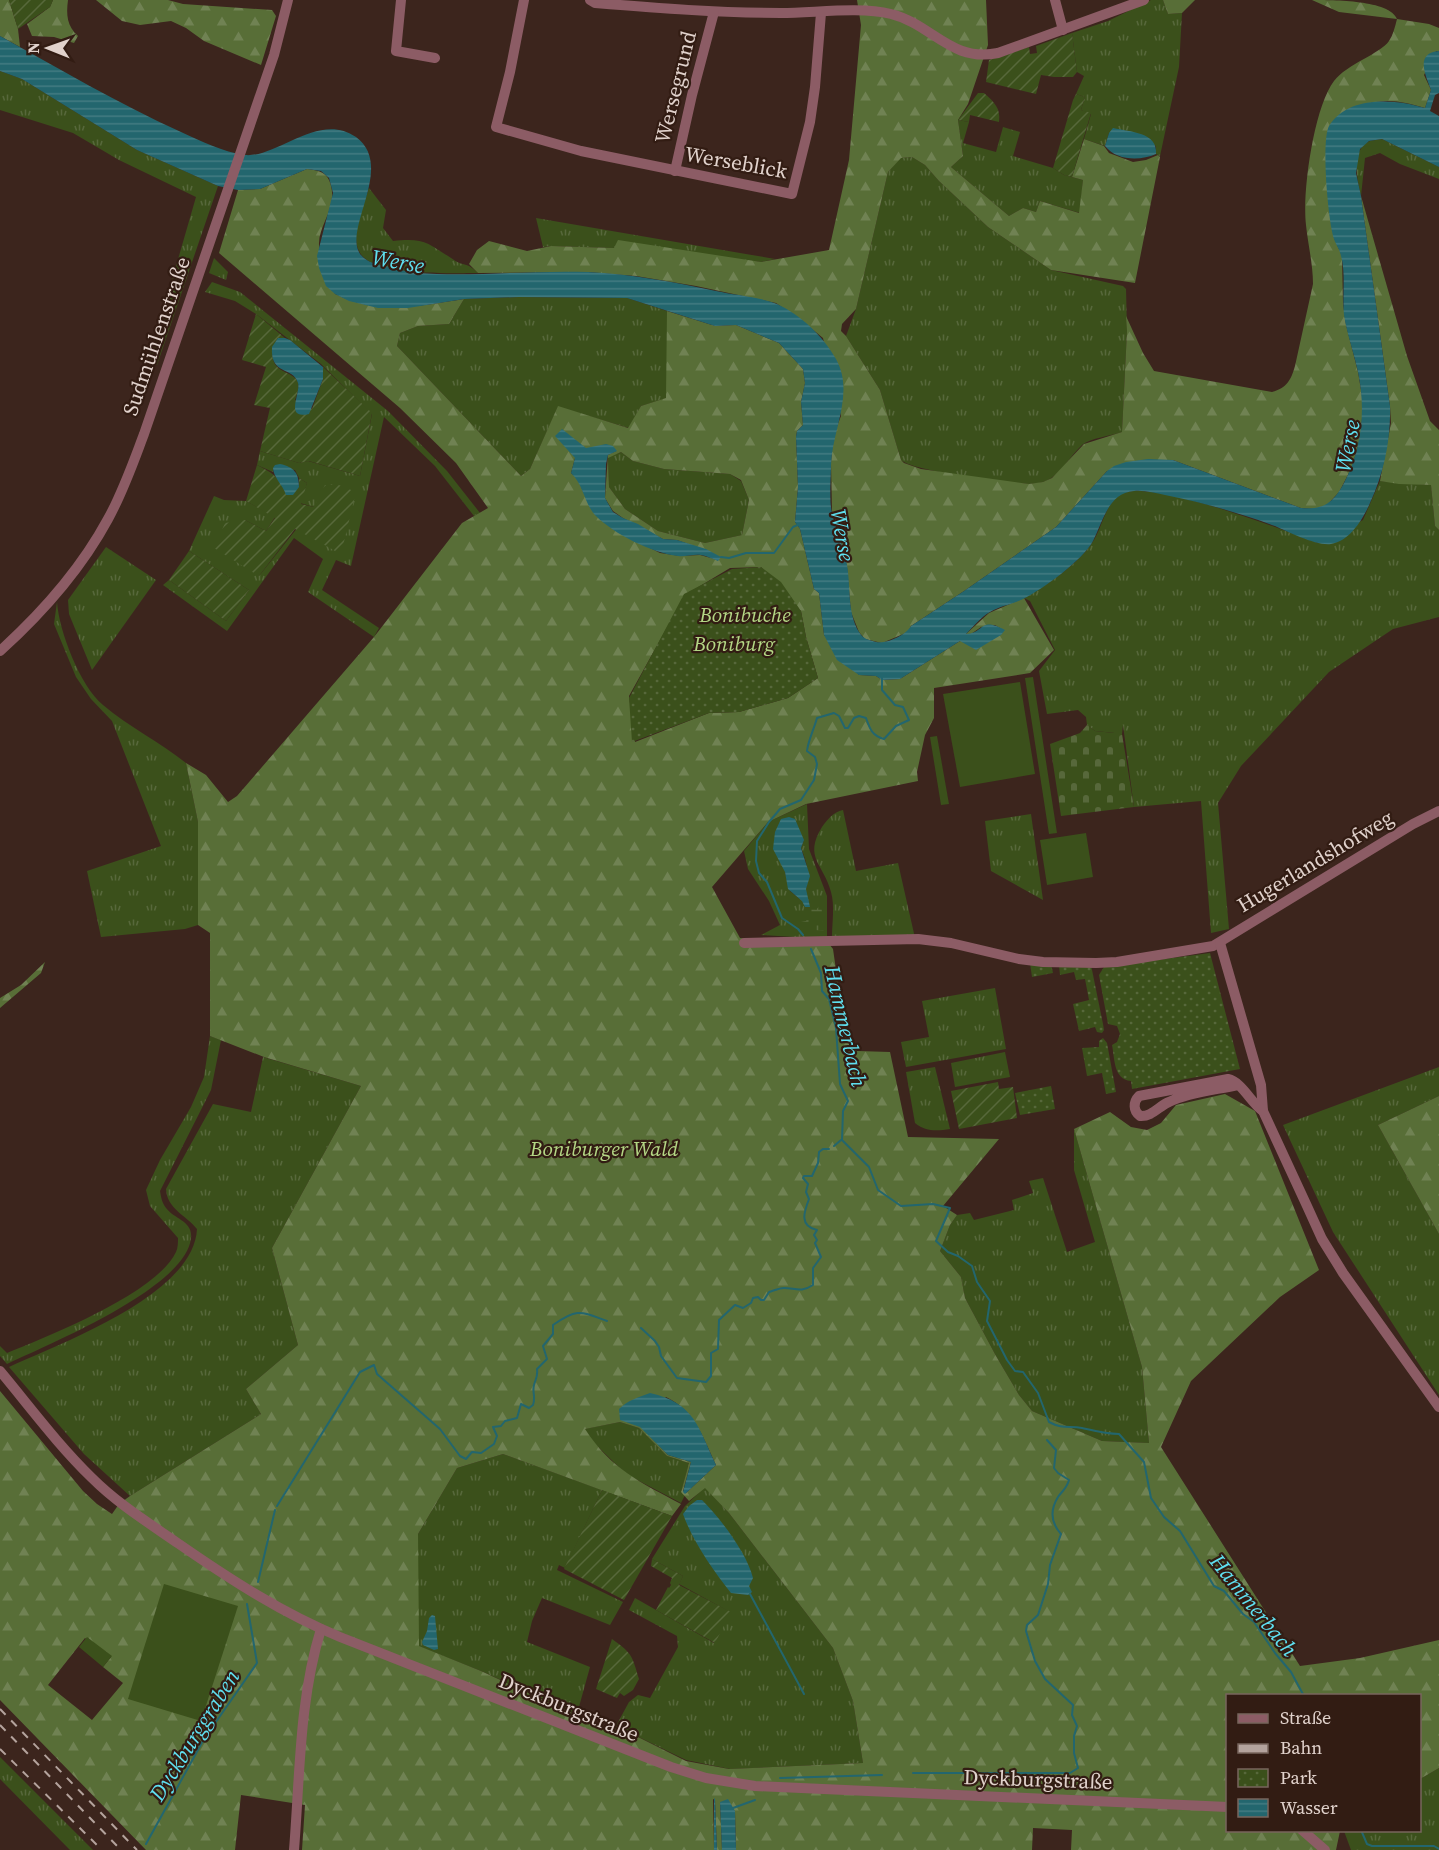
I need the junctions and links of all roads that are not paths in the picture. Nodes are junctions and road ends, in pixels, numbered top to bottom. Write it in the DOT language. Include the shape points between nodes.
graph roads {
  1 [pos="288,0"];
  2 [pos="524,0"];
  3 [pos="590,0"];
  4 [pos="1055,0"];
  5 [pos="1144,0"];
  6 [pos="400,5"];
  7 [pos="714,12"];
  8 [pos="821,13"];
  9 [pos="1063,30"];
  10 [pos="435,58"];
  11 [pos="675,171"];
  12 [pos="0,651"];
  13 [pos="1439,811"];
  14 [pos="744,943"];
  15 [pos="1217,944"];
  16 [pos="1238,1085"];
  17 [pos="1263,1112"];
  18 [pos="0,1371"];
  19 [pos="1439,1407"];
  20 [pos="321,1629"];
  21 [pos="1226,1807"];
  22 [pos="1304,1832"];
  23 [pos="294,1850"];
  24 [pos="1325,1850"];
  1 -- 12 [label="street, Sudmühlenstraße" via="274,55 116,505 70,576"];
  2 -- 11 [label="street, Werseblick" via="496,127 581,151"];
  3 -- 7 [label="street"];
  4 -- 9 [label="street"];
  5 -- 9 [label="street"];
  6 -- 10 [label="street" via="396,51"];
  7 -- 8 [label="street"];
  7 -- 11 [label="street, Wersegrund"];
  8 -- 9 [label="street" via="869,10 891,14 912,21 953,49 985,56"];
  8 -- 11 [label="street, Werseblick" via="811,110 792,194"];
  13 -- 15 [label="street, Hugerlandshofweg"];
  14 -- 15 [label="street" via="918,939 1019,959 1096,963"];
  15 -- 17 [label="street" via="1261,1085"];
  16 -- 16 [label="street" via="1233,1079 1224,1079 1144,1094 1137,1098 1135,1109 1140,1116 1147,1116 1178,1098"];
  16 -- 17 [label="street"];
  17 -- 19 [label="street" via="1333,1258"];
  18 -- 20 [label="street, Dyckburgstraße" via="77,1463 124,1506 248,1591"];
  20 -- 21 [label="street, Dyckburgstraße" via="671,1767 724,1782"];
  20 -- 23 [label="street" via="307,1686"];
  22 -- 24 [label="street"];
}
